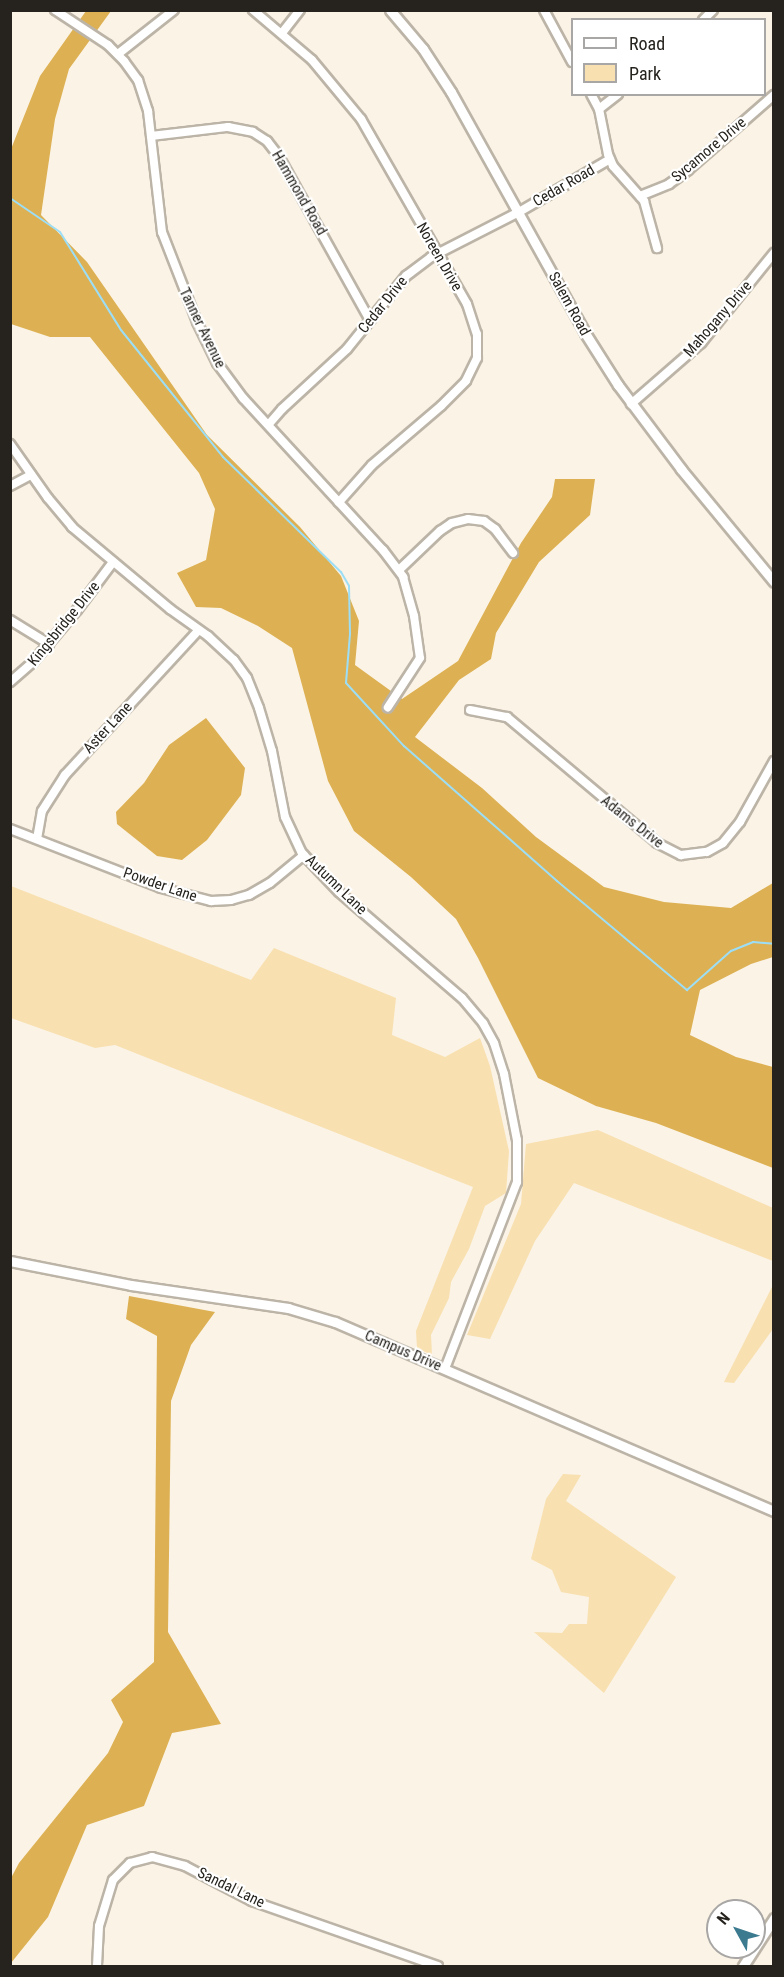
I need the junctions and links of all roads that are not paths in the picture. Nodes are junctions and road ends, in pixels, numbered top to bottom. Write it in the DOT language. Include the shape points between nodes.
graph roads {
  1 [pos="55,10"];
  2 [pos="174,10"];
  3 [pos="253,10"];
  4 [pos="300,10"];
  5 [pos="390,10"];
  6 [pos="544,10"];
  7 [pos="282,33"];
  8 [pos="118,54"];
  9 [pos="571,58"];
  10 [pos="774,95"];
  11 [pos="592,96"];
  12 [pos="615,96"];
  13 [pos="599,109"];
  14 [pos="151,136"];
  15 [pos="610,159"];
  16 [pos="640,196"];
  17 [pos="519,212"];
  18 [pos="657,248"];
  19 [pos="774,253"];
  20 [pos="437,254"];
  21 [pos="370,320"];
  22 [pos="631,404"];
  23 [pos="269,424"];
  24 [pos="10,444"];
  25 [pos="31,475"];
  26 [pos="10,486"];
  27 [pos="339,501"];
  28 [pos="513,553"];
  29 [pos="113,562"];
  30 [pos="399,570"];
  31 [pos="774,582"];
  32 [pos="10,620"];
  33 [pos="199,630"];
  34 [pos="49,644"];
  35 [pos="10,682"];
  36 [pos="388,707"];
  37 [pos="470,710"];
  38 [pos="774,761"];
  39 [pos="10,829"];
  40 [pos="37,839"];
  41 [pos="304,855"];
  42 [pos="10,1261"];
  43 [pos="445,1369"];
  44 [pos="774,1511"];
  45 [pos="774,1918"];
  46 [pos="97,1966"];
  47 [pos="438,1966"];
  48 [pos="743,1966"];
  1 -- 8 [label="street, Tanner Avenue"];
  2 -- 8 [label="street"];
  3 -- 7 [label="street, Noreen Drive"];
  4 -- 7 [label="street"];
  5 -- 17 [label="street, Salem Road" via="442,77"];
  6 -- 9 [label="street"];
  7 -- 20 [label="street, Noreen Drive" via="352,106"];
  8 -- 14 [label="street, Tanner Avenue" via="141,87"];
  10 -- 16 [label="street, Sycamore Drive" via="688,170 669,184"];
  11 -- 13 [label="street"];
  12 -- 13 [label="street"];
  13 -- 15 [label="street"];
  14 -- 21 [label="street, Hammond Road" via="228,127 253,132 267,141"];
  14 -- 23 [label="street, Tanner Avenue" via="158,216 173,264 217,363"];
  15 -- 16 [label="street"];
  15 -- 17 [label="street, Cedar Road"];
  16 -- 18 [label="street" via="649,212"];
  17 -- 20 [label="street, Cedar Drive"];
  17 -- 22 [label="street, Salem Road" via="589,340"];
  19 -- 22 [label="street, Mahogany Drive" via="701,343"];
  20 -- 21 [label="street, Cedar Drive" via="399,282"];
  20 -- 27 [label="street, Noreen Drive" via="473,318 479,342 475,367 454,394 372,465"];
  21 -- 23 [label="street, Cedar Drive" via="347,349"];
  22 -- 31 [label="street, Salem Road"];
  23 -- 27 [label="street, Tanner Avenue"];
  24 -- 25 [label="street, Autumn Lane"];
  25 -- 26 [label="street"];
  25 -- 29 [label="street, Autumn Lane" via="63,517"];
  27 -- 30 [label="street, Tanner Avenue"];
  28 -- 30 [label="street" via="495,529 484,521 468,519 440,531"];
  29 -- 33 [label="street, Autumn Lane"];
  29 -- 34 [label="street, Kingsbridge Drive"];
  30 -- 36 [label="street, Tanner Avenue" via="411,600 420,658"];
  32 -- 34 [label="street"];
  33 -- 40 [label="street, Aster Lane" via="65,775 42,811"];
  33 -- 41 [label="street, Autumn Lane" via="234,660 252,688 272,751 285,817"];
  34 -- 35 [label="street, Kingsbridge Drive"];
  37 -- 38 [label="street, Adams Drive" via="507,717 657,843 681,855 707,852 723,843 740,822"];
  39 -- 40 [label="street, Powder Lane"];
  40 -- 41 [label="street, Powder Lane" via="161,888 211,901 249,895"];
  41 -- 43 [label="street, Autumn Lane" via="339,892 470,1006 489,1033 501,1064 517,1140 517,1182"];
  42 -- 43 [label="street, Campus Drive" via="131,1285 302,1311"];
  43 -- 44 [label="street, Campus Drive"];
  45 -- 48 [label="street"];
  46 -- 47 [label="street, Sandal Lane" via="99,1926 113,1880 130,1863 152,1857 185,1866 252,1901"];
}
